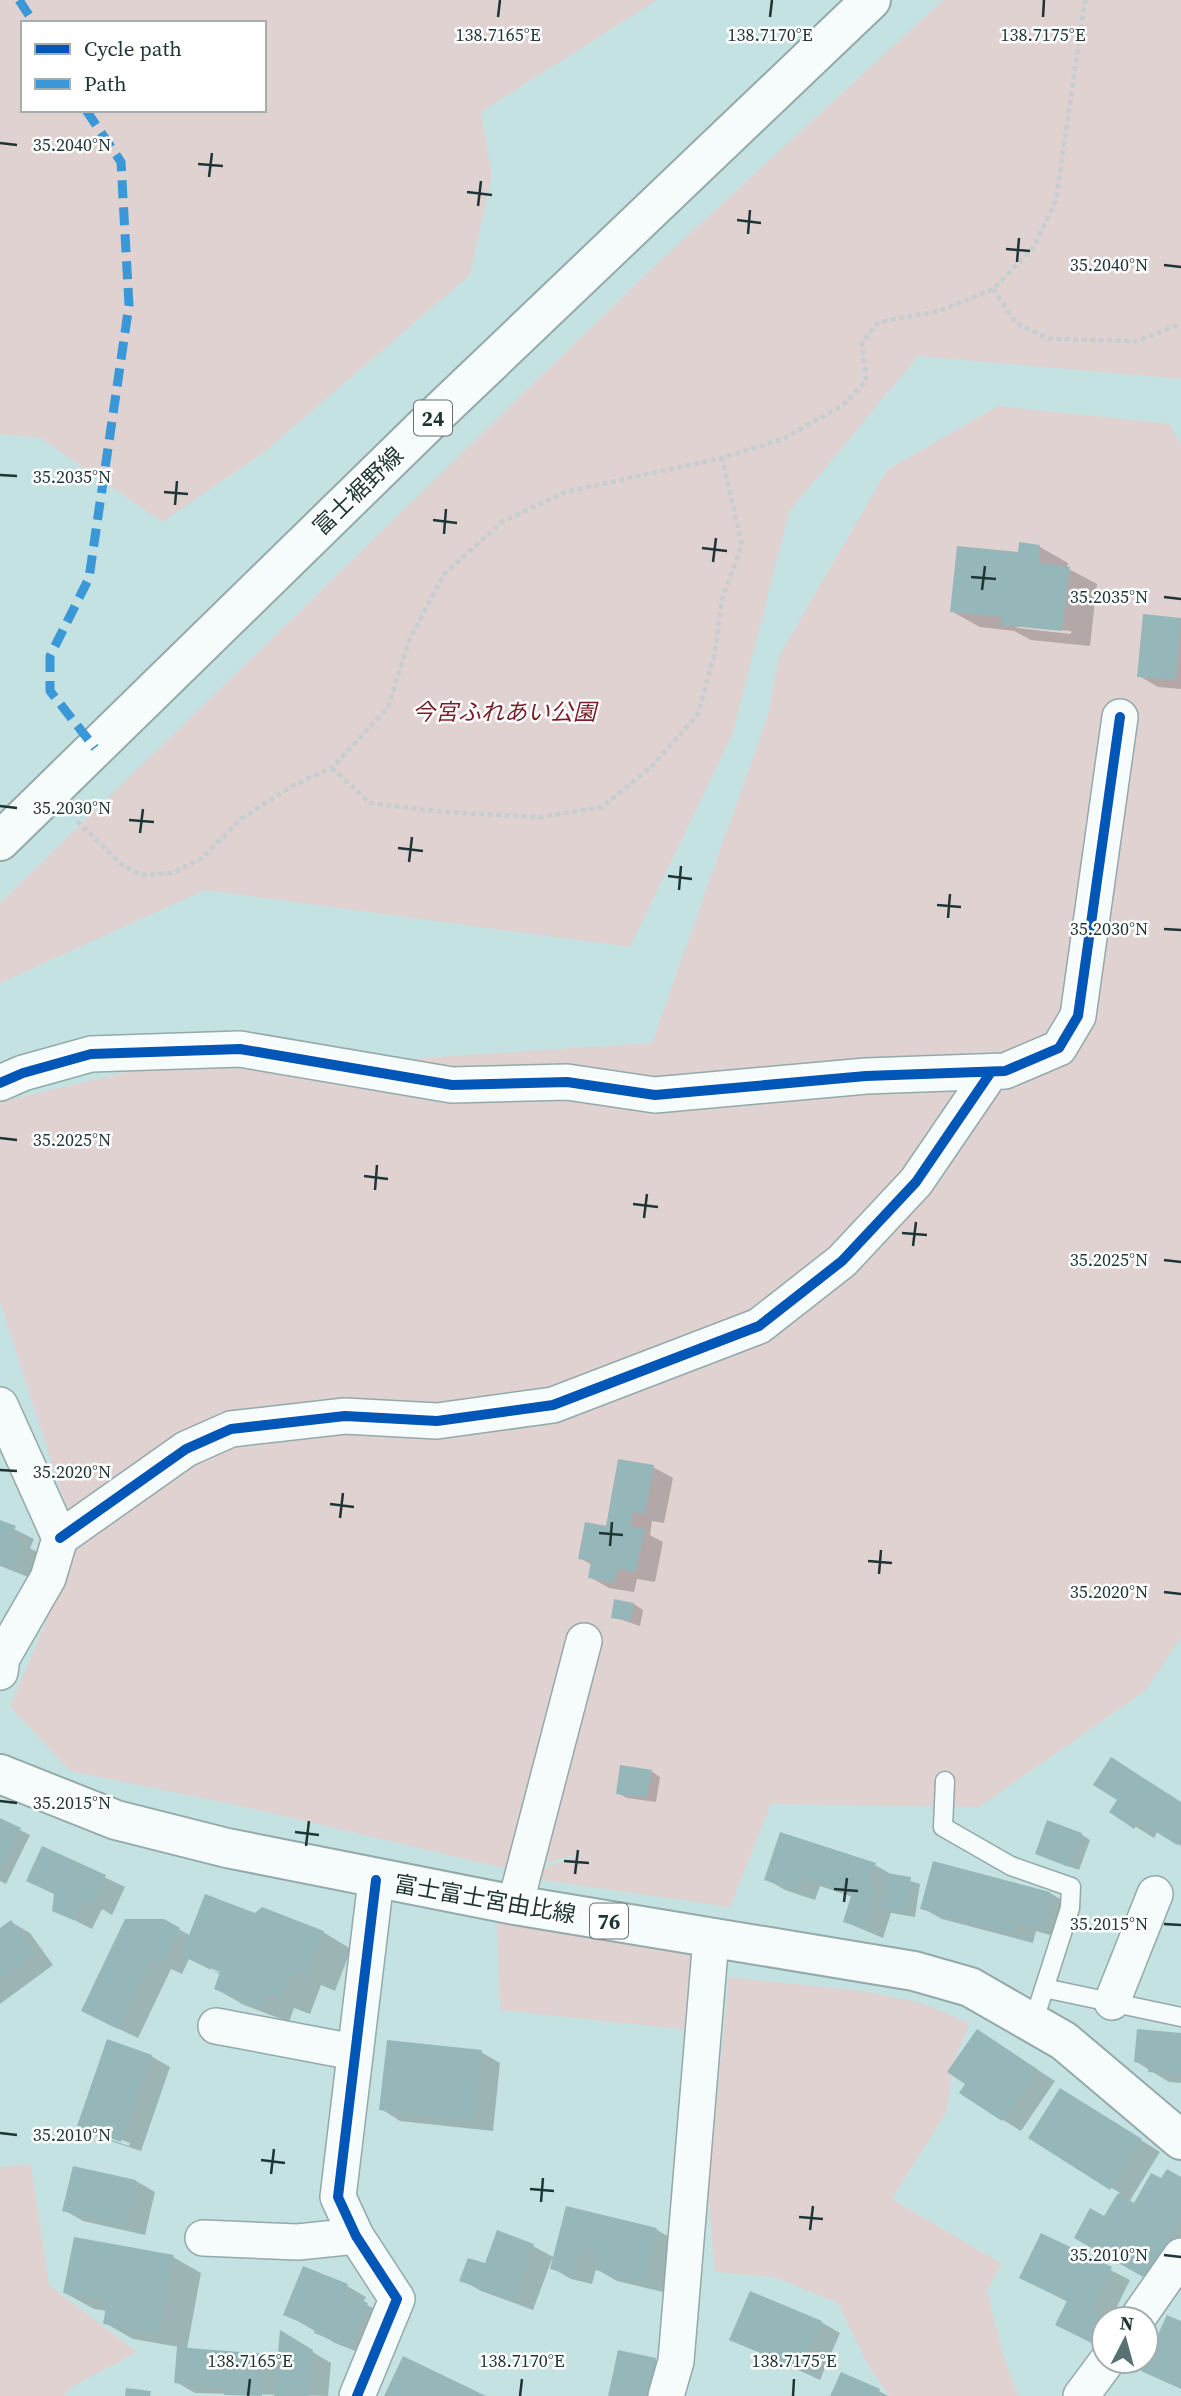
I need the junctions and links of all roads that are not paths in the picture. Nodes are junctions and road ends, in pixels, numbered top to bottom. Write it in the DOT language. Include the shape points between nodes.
graph roads {
  1 [pos="872,0"];
  2 [pos="1120,717"];
  3 [pos="0,841"];
  4 [pos="990,1072"];
  5 [pos="0,1083"];
  6 [pos="0,1405"];
  7 [pos="60,1538"];
  8 [pos="584,1641"];
  9 [pos="0,1671"];
  10 [pos="0,1773"];
  11 [pos="945,1781"];
  12 [pos="376,1880"];
  13 [pos="1155,1894"];
  14 [pos="515,1905"];
  15 [pos="710,1938"];
  16 [pos="1112,2002"];
  17 [pos="1039,2006"];
  18 [pos="1181,2017"];
  19 [pos="216,2026"];
  20 [pos="355,2052"];
  21 [pos="1181,2140"];
  22 [pos="356,2236"];
  23 [pos="203,2238"];
  24 [pos="1181,2256"];
  25 [pos="1147,2305"];
  26 [pos="1097,2375"];
  27 [pos="357,2396"];
  28 [pos="666,2396"];
  29 [pos="1081,2396"];
  1 -- 3 [label="main road, 富士裾野線 / 24" via="456,396"];
  2 -- 4 [label="street" via="1078,1016 1059,1048 1005,1071"];
  4 -- 5 [label="street" via="866,1076 655,1095 568,1082 452,1085 240,1049 91,1054"];
  4 -- 7 [label="street" via="916,1182 842,1261 759,1326 553,1405 437,1421 345,1416 230,1429 186,1449"];
  6 -- 7 [label="street"];
  7 -- 9 [label="street" via="48,1578 2,1658"];
  8 -- 14 [label="street"];
  10 -- 12 [label="main road, 富士富士宮由比線 / 76" via="116,1820"];
  11 -- 17 [label="lane" via="943,1827 1010,1866 1072,1887 1070,1908"];
  12 -- 14 [label="main road, 富士富士宮由比線 / 76"];
  12 -- 20 [label="street"];
  13 -- 16 [label="street"];
  14 -- 15 [label="main road, 富士富士宮由比線 / 76"];
  15 -- 17 [label="main road, 富士富士宮由比線 / 76" via="914,1971"];
  15 -- 28 [label="street" via="676,2361"];
  16 -- 17 [label="lane"];
  16 -- 18 [label="lane"];
  17 -- 21 [label="main road, 富士富士宮由比線 / 76" via="1064,2041"];
  19 -- 20 [label="street"];
  20 -- 22 [label="street" via="338,2197"];
  22 -- 23 [label="street" via="298,2242"];
  22 -- 27 [label="street" via="397,2299"];
  24 -- 25 [label="street"];
  26 -- 29 [label="street"];
}
